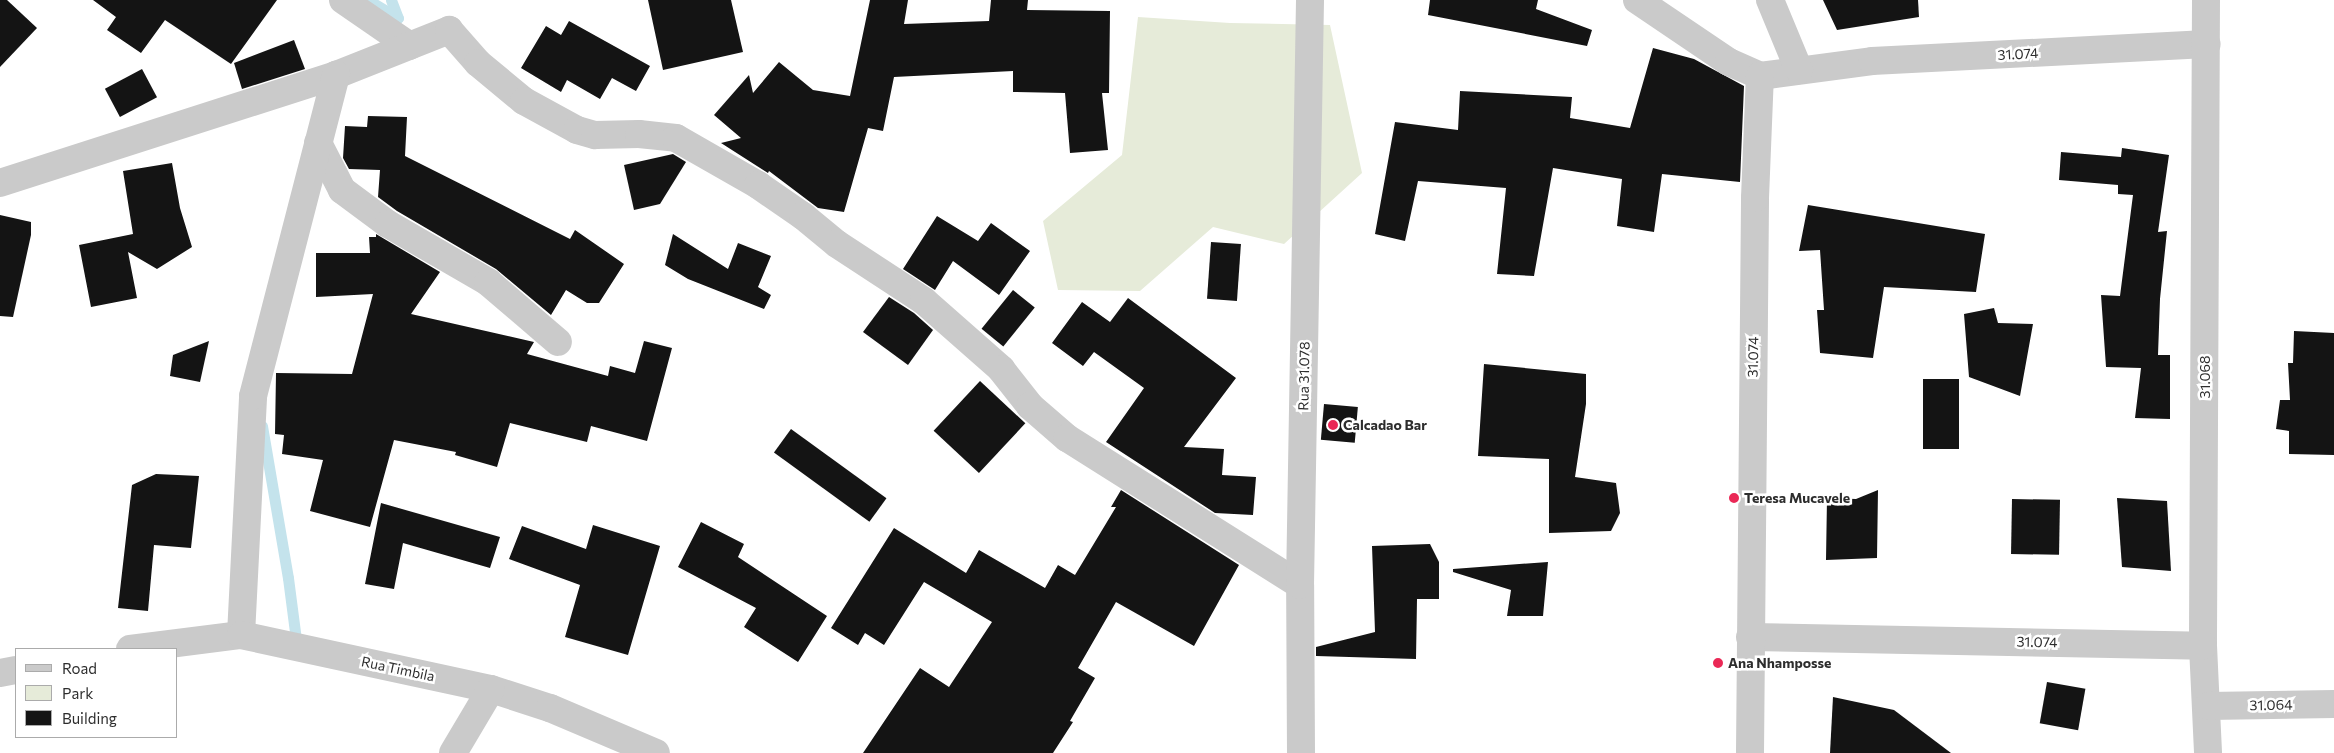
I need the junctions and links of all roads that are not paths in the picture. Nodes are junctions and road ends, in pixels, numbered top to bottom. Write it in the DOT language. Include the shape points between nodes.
graph roads {
  1 [pos="343,0"];
  2 [pos="1310,0"];
  3 [pos="1637,0"];
  4 [pos="1770,0"];
  5 [pos="2206,0"];
  6 [pos="2207,44"];
  7 [pos="410,46"];
  8 [pos="1799,70"];
  9 [pos="336,75"];
  10 [pos="1760,76"];
  11 [pos="318,143"];
  12 [pos="0,183"];
  13 [pos="558,342"];
  14 [pos="1300,585"];
  15 [pos="241,635"];
  16 [pos="1750,637"];
  17 [pos="2203,646"];
  18 [pos="138,648"];
  19 [pos="15,670"];
  20 [pos="0,673"];
  21 [pos="491,689"];
  22 [pos="2334,704"];
  23 [pos="2208,706"];
  24 [pos="453,753"];
  25 [pos="656,753"];
  26 [pos="1301,753"];
  27 [pos="1750,753"];
  28 [pos="2208,753"];
  1 -- 7 [label="street"];
  2 -- 14 [label="street, Rua 31.078"];
  3 -- 10 [label="street" via="1729,62"];
  4 -- 8 [label="street"];
  5 -- 6 [label="street, 31.068"];
  6 -- 8 [label="street, 31.074" via="1872,61"];
  6 -- 17 [label="street, 31.068"];
  7 -- 9 [label="street"];
  7 -- 14 [label="street" via="449,30 478,63 524,101 577,130 595,135 639,134 676,138 758,185 837,244 924,300 1001,369 1030,406 1067,438"];
  8 -- 10 [label="street, 31.074"];
  9 -- 11 [label="street"];
  9 -- 12 [label="street"];
  10 -- 16 [label="street, 31.074" via="1755,198"];
  11 -- 13 [label="street" via="342,190 388,224 488,282"];
  11 -- 15 [label="street" via="253,396"];
  14 -- 26 [label="street, Rua 31.078"];
  15 -- 18 [label="street, Rua Timbila"];
  15 -- 21 [label="street, Rua Timbila"];
  16 -- 17 [label="street, 31.074"];
  16 -- 27 [label="street, 31.074"];
  17 -- 23 [label="street, 31.068"];
  19 -- 20 [label="street"];
  21 -- 24 [label="street"];
  21 -- 25 [label="street, Rua Timbila" via="550,708"];
  22 -- 23 [label="street, 31.064"];
  23 -- 28 [label="street, 31.068"];
}
